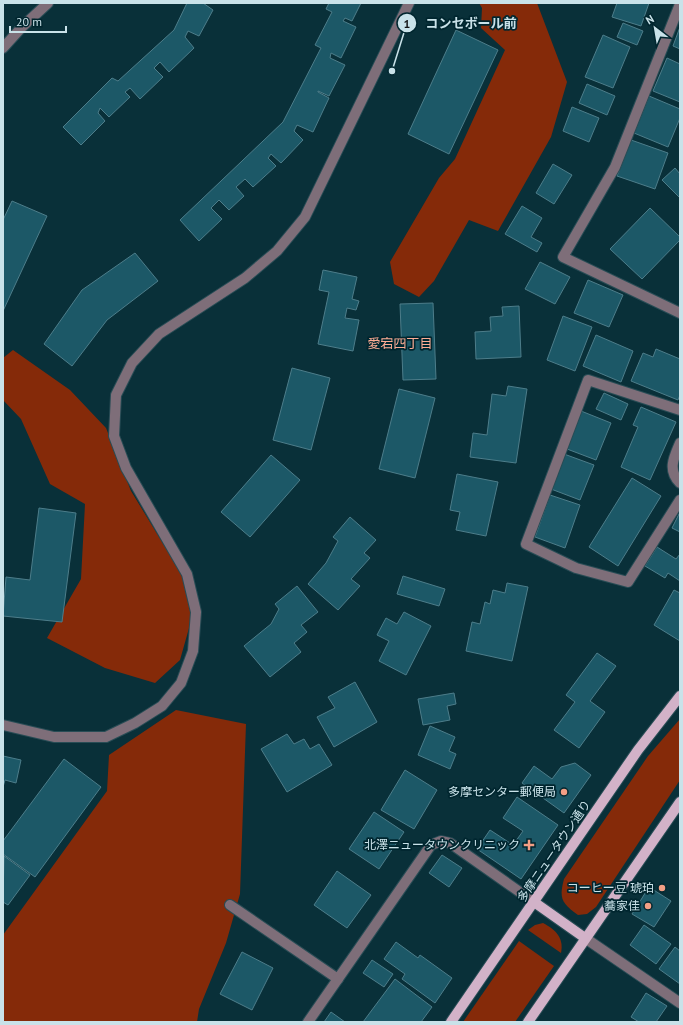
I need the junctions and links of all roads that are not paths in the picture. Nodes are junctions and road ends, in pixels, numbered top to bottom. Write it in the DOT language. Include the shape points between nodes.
graph roads {
  1 [pos="48,3"];
  2 [pos="410,3"];
  3 [pos="680,4"];
  4 [pos="3,48"];
  5 [pos="680,314"];
  6 [pos="680,410"];
  7 [pos="680,443"];
  8 [pos="680,483"];
  9 [pos="680,500"];
  10 [pos="680,696"];
  11 [pos="3,725"];
  12 [pos="680,802"];
  13 [pos="534,902"];
  14 [pos="230,905"];
  15 [pos="586,938"];
  16 [pos="338,979"];
  17 [pos="680,1003"];
  18 [pos="308,1022"];
  19 [pos="452,1022"];
  20 [pos="528,1022"];
  1 -- 4 [label="street"];
  2 -- 11 [label="street" via="305,217 277,251 245,278 159,334 132,363 116,395 114,436 126,468 187,574 196,612 193,651 181,683 162,706 106,737 54,737"];
  3 -- 5 [label="street" via="615,167 563,257"];
  6 -- 9 [label="street" via="588,380 526,544 576,568 628,582"];
  7 -- 8 [label="street" via="672,462 672,469"];
  10 -- 13 [label="main road, 多摩ニュータウン通り" via="638,750"];
  12 -- 15 [label="main road"];
  13 -- 15 [label="main road"];
  13 -- 16 [label="street" via="450,843 441,841 431,845"];
  13 -- 19 [label="main road, 多摩ニュータウン通り"];
  14 -- 16 [label="street"];
  15 -- 17 [label="street"];
  15 -- 20 [label="main road"];
  16 -- 18 [label="street"];
}
